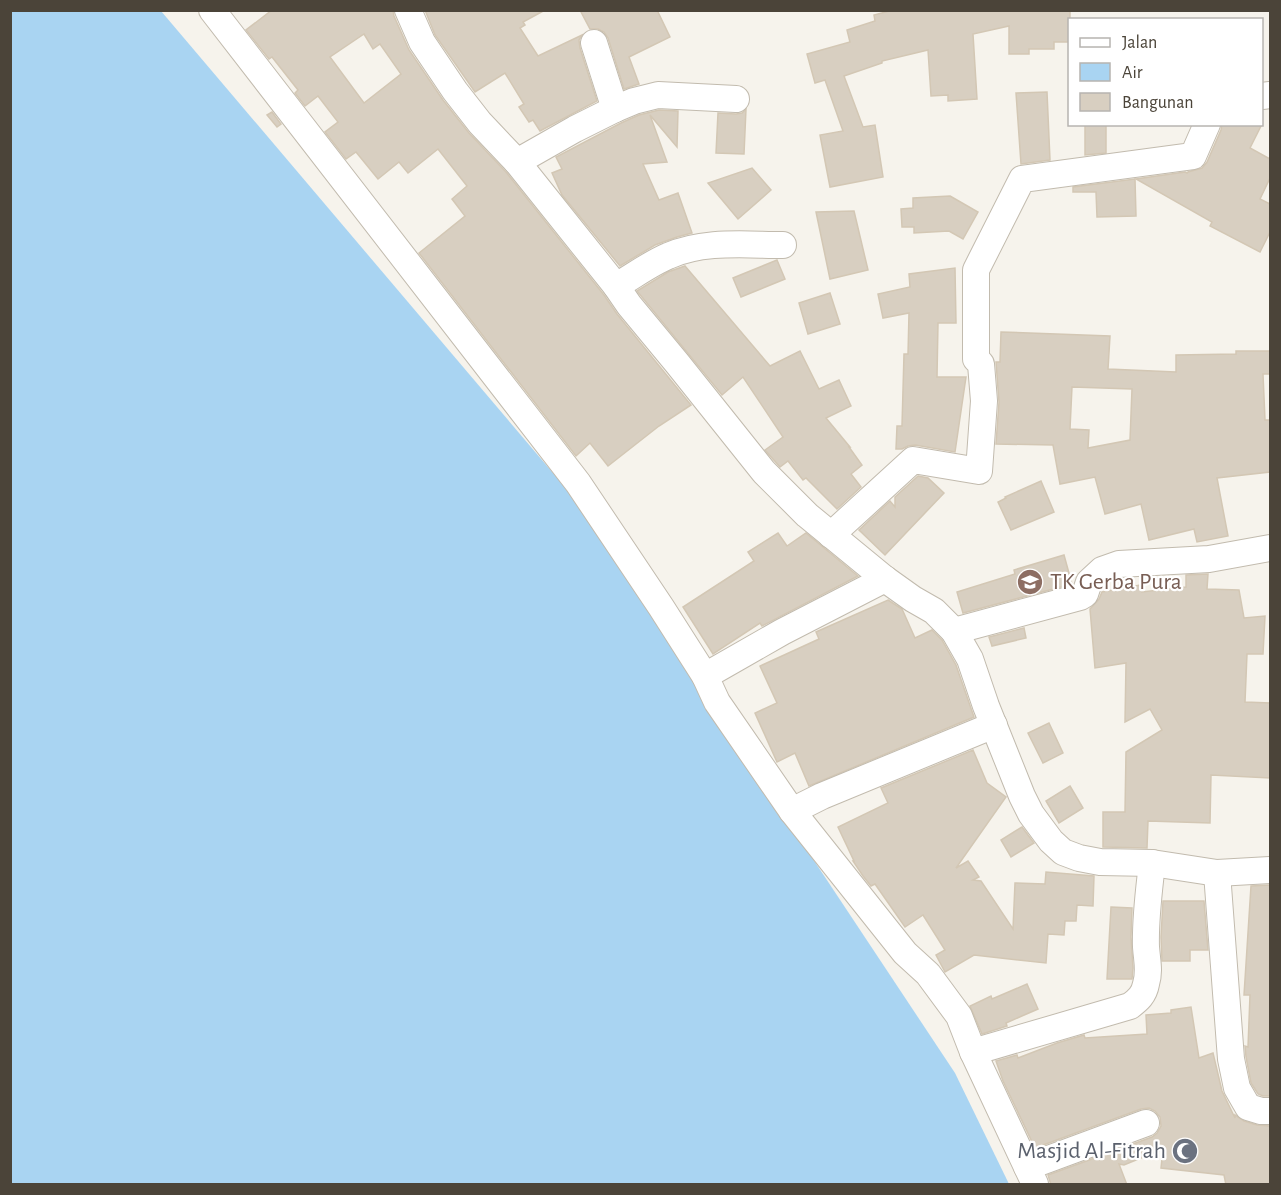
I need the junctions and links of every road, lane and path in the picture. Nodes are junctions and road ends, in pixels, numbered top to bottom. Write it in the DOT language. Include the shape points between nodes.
graph roads {
  1 [pos="212,10"];
  2 [pos="408,10"];
  3 [pos="594,43"];
  4 [pos="736,99"];
  5 [pos="615,109"];
  6 [pos="1206,126"];
  7 [pos="517,162"];
  8 [pos="783,245"];
  9 [pos="616,286"];
  10 [pos="831,535"];
  11 [pos="1270,548"];
  12 [pos="885,579"];
  13 [pos="954,631"];
  14 [pos="705,676"];
  15 [pos="994,725"];
  16 [pos="792,811"];
  17 [pos="1152,863"];
  18 [pos="1270,870"];
  19 [pos="1217,873"];
  20 [pos="973,1053"];
  21 [pos="1270,1111"];
  22 [pos="1146,1123"];
  23 [pos="1031,1176"];
  1 -- 14 [label="street" via="578,483"];
  2 -- 7 [label="street" via="423,42 455,91"];
  3 -- 5 [label="street"];
  4 -- 5 [label="street" via="658,95"];
  5 -- 7 [label="street"];
  6 -- 10 [label="street" via="1193,156 1022,179 976,270 976,359 981,364 984,401 979,471 913,460"];
  7 -- 9 [label="street"];
  8 -- 9 [label="street" via="712,244 685,250 667,256"];
  9 -- 10 [label="street" via="764,472"];
  10 -- 12 [label="street"];
  11 -- 13 [label="street" via="1209,559 1119,564 1102,570 1080,597"];
  12 -- 13 [label="street" via="934,611"];
  12 -- 14 [label="street"];
  13 -- 15 [label="street" via="970,659"];
  14 -- 16 [label="street" via="717,702"];
  15 -- 16 [label="street"];
  15 -- 17 [label="street" via="1031,814 1063,852 1100,862"];
  16 -- 20 [label="street" via="905,953 944,995 959,1016"];
  17 -- 19 [label="street"];
  17 -- 20 [label="street" via="1146,948 1149,969 1139,999 1130,1006"];
  18 -- 19 [label="street"];
  19 -- 21 [label="street" via="1231,1059 1237,1088 1248,1107"];
  20 -- 23 [label="street"];
  22 -- 23 [label="street"];
}
